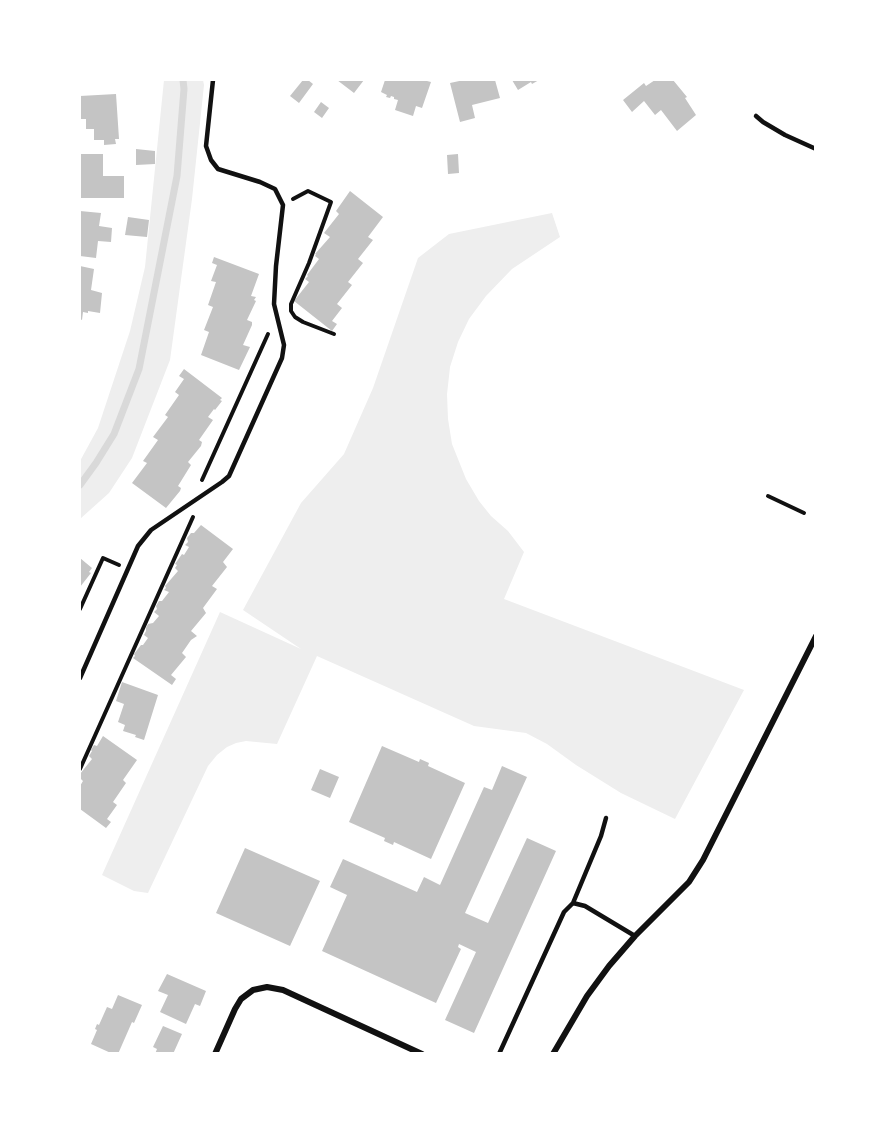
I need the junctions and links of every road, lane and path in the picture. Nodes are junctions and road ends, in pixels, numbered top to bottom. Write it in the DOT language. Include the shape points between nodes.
graph roads {
  1 [pos="213,80"];
  2 [pos="756,116"];
  3 [pos="816,149"];
  4 [pos="283,205"];
  5 [pos="266,325"];
  6 [pos="334,334"];
  7 [pos="199,487"];
  8 [pos="768,496"];
  9 [pos="201,497"];
  10 [pos="804,513"];
  11 [pos="128,569"];
  12 [pos="80,609"];
  13 [pos="816,636"];
  14 [pos="80,678"];
  15 [pos="80,769"];
  16 [pos="606,818"];
  17 [pos="573,903"];
  18 [pos="635,936"];
  19 [pos="215,1053"];
  20 [pos="422,1053"];
  21 [pos="499,1053"];
  22 [pos="553,1053"];
  1 -- 4 [label="lane" via="206,146 210,160 218,169 275,189"];
  2 -- 3 [label="lane"];
  4 -- 6 [label="path" via="308,191 331,202 291,311 303,322"];
  4 -- 9 [label="lane" via="274,304 284,345 282,358 229,476"];
  5 -- 7 [label="path" via="268,336"];
  8 -- 10 [label="path"];
  9 -- 11 [label="lane" via="151,530 138,546"];
  9 -- 15 [label="path"];
  11 -- 12 [label="path" via="103,558"];
  11 -- 14 [label="lane"];
  13 -- 18 [label="street" via="703,860 689,882"];
  16 -- 17 [label="lane"];
  17 -- 18 [label="lane"];
  17 -- 21 [label="lane" via="564,912"];
  18 -- 22 [label="street" via="586,996"];
  19 -- 20 [label="street" via="241,999 253,990 267,987 283,990"];
}
